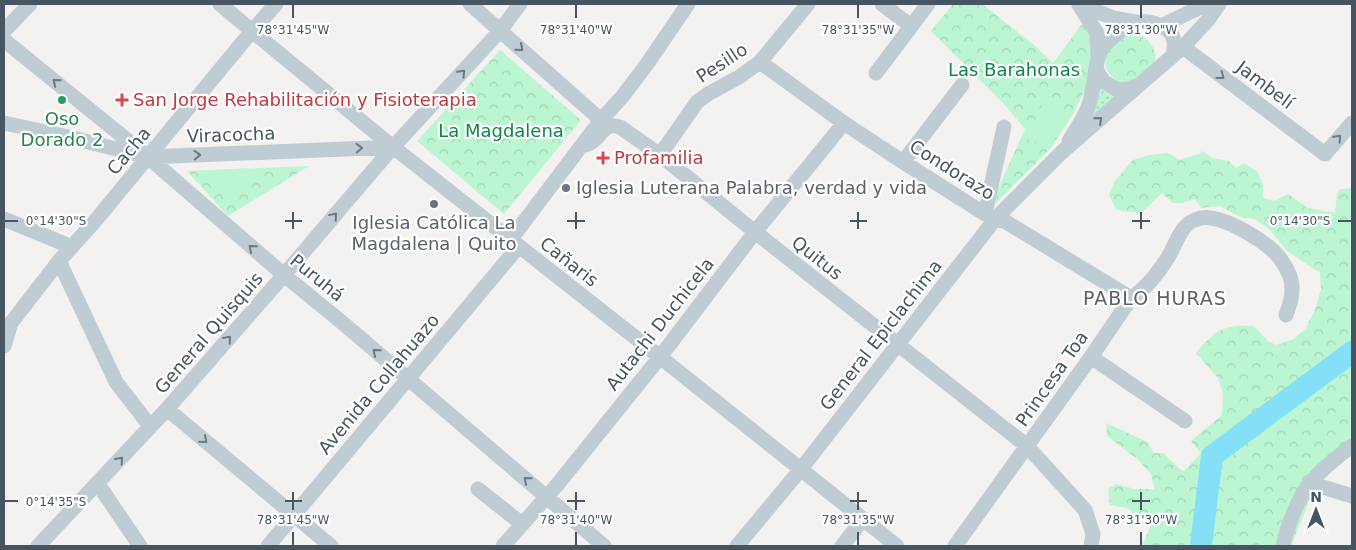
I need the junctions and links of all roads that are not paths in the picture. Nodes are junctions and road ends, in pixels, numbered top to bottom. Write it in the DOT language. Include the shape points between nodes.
graph roads {
  1 [pos="30,4"];
  2 [pos="220,4"];
  3 [pos="276,4"];
  4 [pos="470,4"];
  5 [pos="520,4"];
  6 [pos="688,4"];
  7 [pos="808,4"];
  8 [pos="882,4"];
  9 [pos="928,4"];
  10 [pos="1079,4"];
  11 [pos="1207,4"];
  12 [pos="1218,4"];
  13 [pos="1135,22"];
  14 [pos="911,26"];
  15 [pos="1161,26"];
  16 [pos="4,31"];
  17 [pos="252,31"];
  18 [pos="500,31"];
  19 [pos="4,40"];
  20 [pos="1178,52"];
  21 [pos="760,62"];
  22 [pos="1097,64"];
  23 [pos="876,73"];
  24 [pos="962,85"];
  25 [pos="1139,85"];
  26 [pos="93,112"];
  27 [pos="602,120"];
  28 [pos="4,123"];
  29 [pos="844,123"];
  30 [pos="1352,123"];
  31 [pos="1004,127"];
  32 [pos="73,138"];
  33 [pos="582,145"];
  34 [pos="393,147"];
  35 [pos="1062,152"];
  36 [pos="660,155"];
  37 [pos="148,157"];
  38 [pos="903,162"];
  39 [pos="990,216"];
  40 [pos="4,219"];
  41 [pos="755,232"];
  42 [pos="515,242"];
  43 [pos="72,246"];
  44 [pos="59,261"];
  45 [pos="284,275"];
  46 [pos="1131,298"];
  47 [pos="1286,315"];
  48 [pos="7,326"];
  49 [pos="897,344"];
  50 [pos="4,346"];
  51 [pos="660,357"];
  52 [pos="1091,357"];
  53 [pos="408,380"];
  54 [pos="167,409"];
  55 [pos="1185,421"];
  56 [pos="150,426"];
  57 [pos="1027,446"];
  58 [pos="1352,446"];
  59 [pos="801,469"];
  60 [pos="1310,483"];
  61 [pos="98,484"];
  62 [pos="478,489"];
  63 [pos="1352,496"];
  64 [pos="546,497"];
  65 [pos="295,515"];
  66 [pos="863,519"];
  67 [pos="522,524"];
  68 [pos="38,546"];
  69 [pos="140,546"];
  70 [pos="268,546"];
  71 [pos="331,546"];
  72 [pos="503,546"];
  73 [pos="604,546"];
  74 [pos="737,546"];
  75 [pos="842,546"];
  76 [pos="897,546"];
  77 [pos="955,546"];
  78 [pos="1091,546"];
  79 [pos="1283,546"];
  1 -- 16 [label="street"];
  2 -- 17 [label="street, Cañaris"];
  3 -- 17 [label="street, Cacha"];
  4 -- 18 [label="street"];
  5 -- 18 [label="street, General Quisquis"];
  6 -- 27 [label="street, Avenida Collahuazo" via="647,64"];
  7 -- 21 [label="street, Pesillo"];
  8 -- 14 [label="street"];
  9 -- 14 [label="street"];
  10 -- 13 [label="street" via="1113,18"];
  10 -- 22 [label="street" via="1097,33"];
  11 -- 15 [label="street"];
  12 -- 20 [label="street" via="1208,20"];
  13 -- 15 [label="street"];
  13 -- 22 [label="street" via="1122,28 1105,44"];
  14 -- 23 [label="street"];
  15 -- 20 [label="street" via="1171,32"];
  17 -- 34 [label="street, Cañaris"];
  17 -- 37 [label="street, Cacha"];
  18 -- 27 [label="street, one-way"];
  34 -- 18 [label="street, General Quisquis, one-way"];
  26 -- 19 [label="street, Puruhá, one-way"];
  20 -- 25 [label="street"];
  20 -- 30 [label="street, Jambelí, one-way" via="1325,154"];
  21 -- 29 [label="street, Condorazo"];
  21 -- 36 [label="street, Pesillo" via="697,102"];
  22 -- 25 [label="street" via="1104,82 1118,90"];
  22 -- 35 [label="street, General Epiclachima" via="1088,108"];
  24 -- 38 [label="street"];
  35 -- 25 [label="street, General Epiclachima, one-way"];
  26 -- 32 [label="street" via="96,128 89,137"];
  26 -- 37 [label="street, Puruhá"];
  27 -- 33 [label="street, Avenida Collahuazo"];
  28 -- 32 [label="street, Viracocha"];
  29 -- 38 [label="street, Condorazo"];
  29 -- 41 [label="street, Autachi Duchicela"];
  31 -- 39 [label="street"];
  32 -- 37 [label="street, Viracocha"];
  33 -- 36 [label="street, Quitus" via="592,142 608,126 614,125"];
  33 -- 42 [label="street, Avenida Collahuazo"];
  37 -- 34 [label="street, Viracocha, one-way"];
  34 -- 42 [label="street, Cañaris"];
  45 -- 34 [label="street, General Quisquis, one-way"];
  35 -- 39 [label="street, General Epiclachima"];
  36 -- 41 [label="street, Quitus"];
  37 -- 43 [label="street, Cacha"];
  45 -- 37 [label="street, Puruhá, one-way"];
  38 -- 39 [label="street, Condorazo"];
  39 -- 46 [label="street, Condorazo" via="1006,222"];
  39 -- 49 [label="street, General Epiclachima"];
  40 -- 43 [label="street"];
  41 -- 49 [label="street, Quitus"];
  41 -- 51 [label="street, Autachi Duchicela"];
  42 -- 51 [label="street, Cañaris"];
  42 -- 53 [label="street, Avenida Collahuazo"];
  43 -- 44 [label="street, Cacha"];
  44 -- 48 [label="street, Cacha"];
  44 -- 56 [label="street" via="116,382"];
  53 -- 45 [label="street, Puruhá, one-way"];
  54 -- 45 [label="street, General Quisquis, one-way"];
  46 -- 47 [label="street, Princesa Toa" via="1153,278 1190,222 1211,218 1242,230 1279,257 1290,275 1292,296"];
  46 -- 52 [label="street, Princesa Toa"];
  48 -- 50 [label="street, Cacha"];
  49 -- 57 [label="street, Quitus"];
  49 -- 59 [label="street, General Epiclachima"];
  51 -- 59 [label="street, Cañaris"];
  51 -- 64 [label="street, Autachi Duchicela"];
  52 -- 55 [label="street"];
  52 -- 57 [label="street, Princesa Toa"];
  64 -- 53 [label="street, Puruhá, one-way"];
  53 -- 65 [label="street, Avenida Collahuazo"];
  54 -- 56 [label="street, General Quisquis"];
  54 -- 65 [label="street, one-way"];
  61 -- 56 [label="street, General Quisquis, one-way"];
  57 -- 77 [label="street, Princesa Toa"];
  57 -- 78 [label="street, Quitus" via="1085,510 1093,534"];
  58 -- 60 [label="street"];
  59 -- 66 [label="street, Cañaris"];
  59 -- 74 [label="street, General Epiclachima"];
  60 -- 63 [label="street"];
  60 -- 79 [label="street" via="1287,528"];
  61 -- 68 [label="street, General Quisquis"];
  61 -- 69 [label="street"];
  62 -- 67 [label="street"];
  64 -- 67 [label="street, Autachi Duchicela"];
  64 -- 73 [label="street, Puruhá"];
  65 -- 70 [label="street, Avenida Collahuazo"];
  65 -- 71 [label="street"];
  66 -- 75 [label="street"];
  66 -- 76 [label="street, Cañaris"];
  67 -- 72 [label="street, Autachi Duchicela"];
}
